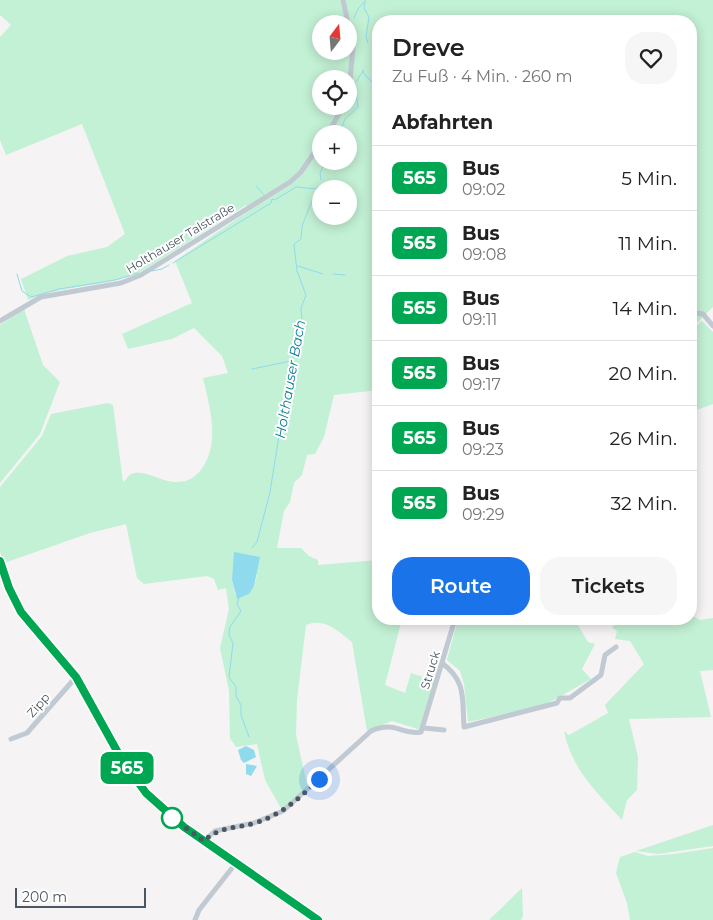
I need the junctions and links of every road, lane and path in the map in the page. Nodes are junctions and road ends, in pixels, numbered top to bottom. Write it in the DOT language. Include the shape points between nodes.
graph roads {
  1 [pos="343,0"];
  2 [pos="351,70"];
  3 [pos="312,156"];
  4 [pos="697,313"];
  5 [pos="0,321"];
  6 [pos="713,326"];
  7 [pos="0,561"];
  8 [pos="453,625"];
  9 [pos="616,647"];
  10 [pos="442,663"];
  11 [pos="76,677"];
  12 [pos="424,728"];
  13 [pos="444,730"];
  14 [pos="11,739"];
  15 [pos="204,841"];
  16 [pos="236,863"];
  17 [pos="195,920"];
  18 [pos="318,920"];
  1 -- 2 [label="street" via="353,47"];
  3 -- 5 [label="street, Holthauser Talstraße" via="290,182 141,275 121,283 41,297"];
  4 -- 6 [label="street"];
  7 -- 11 [label="main road" via="12,596 27,620"];
  8 -- 10 [label="street, Struck"];
  9 -- 10 [label="street" via="605,655 601,675 570,698 560,698 557,703 464,727 458,679"];
  10 -- 12 [label="street, Struck"];
  11 -- 14 [label="street, Zipp" via="27,733"];
  11 -- 15 [label="main road" via="135,779 162,809"];
  12 -- 13 [label="street"];
  12 -- 15 [label="street" via="416,733 389,726 371,731 283,811 254,823 215,831"];
  15 -- 16 [label="main road"];
  16 -- 17 [label="street" via="199,910"];
  16 -- 18 [label="main road"];
}
